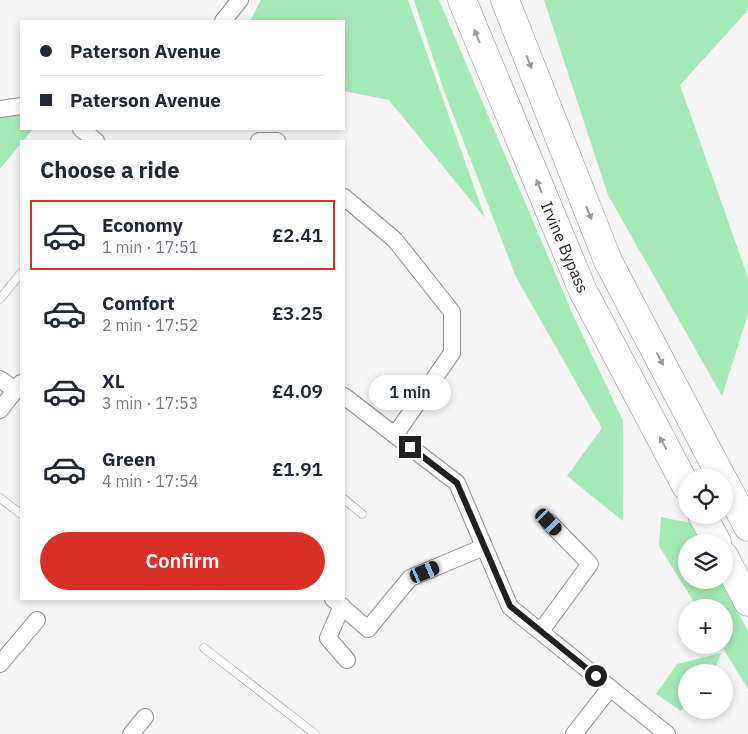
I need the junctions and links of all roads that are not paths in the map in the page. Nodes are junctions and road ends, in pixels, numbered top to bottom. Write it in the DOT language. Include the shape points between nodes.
graph roads {
  1 [pos="240,0"];
  2 [pos="462,0"];
  3 [pos="505,0"];
  4 [pos="224,20"];
  5 [pos="20,106"];
  6 [pos="0,109"];
  7 [pos="82,130"];
  8 [pos="95,140"];
  9 [pos="345,198"];
  10 [pos="20,274"];
  11 [pos="0,299"];
  12 [pos="0,379"];
  13 [pos="18,387"];
  14 [pos="345,397"];
  15 [pos="0,410"];
  16 [pos="395,435"];
  17 [pos="717,469"];
  18 [pos="678,471"];
  19 [pos="0,498"];
  20 [pos="733,498"];
  21 [pos="345,500"];
  22 [pos="20,513"];
  23 [pos="362,514"];
  24 [pos="549,522"];
  25 [pos="748,527"];
  26 [pos="484,546"];
  27 [pos="733,573"];
  28 [pos="338,602"];
  29 [pos="748,602"];
  30 [pos="38,620"];
  31 [pos="541,631"];
  32 [pos="204,648"];
  33 [pos="347,660"];
  34 [pos="0,664"];
  35 [pos="610,688"];
  36 [pos="145,717"];
  37 [pos="310,733"];
  38 [pos="131,734"];
  39 [pos="574,734"];
  40 [pos="667,734"];
  1 -- 4 [label="street"];
  18 -- 2 [label="highway, Irvine Bypass, one-way" via="583,291"];
  3 -- 17 [label="highway, one-way" via="608,261"];
  5 -- 6 [label="street"];
  7 -- 8 [label="street"];
  9 -- 16 [label="street" via="395,240 452,312 452,353"];
  10 -- 11 [label="lane"];
  12 -- 13 [label="street"];
  13 -- 15 [label="street"];
  14 -- 16 [label="street"];
  16 -- 26 [label="street" via="457,483"];
  19 -- 22 [label="lane"];
  20 -- 25 [label="highway"];
  21 -- 23 [label="lane"];
  24 -- 31 [label="street" via="590,564"];
  26 -- 28 [label="street" via="410,578 368,629"];
  26 -- 31 [label="street" via="510,606"];
  27 -- 29 [label="highway"];
  28 -- 33 [label="street" via="328,638"];
  30 -- 34 [label="street"];
  31 -- 35 [label="street"];
  32 -- 37 [label="lane"];
  35 -- 39 [label="street"];
  35 -- 40 [label="street"];
  36 -- 38 [label="street"];
}
